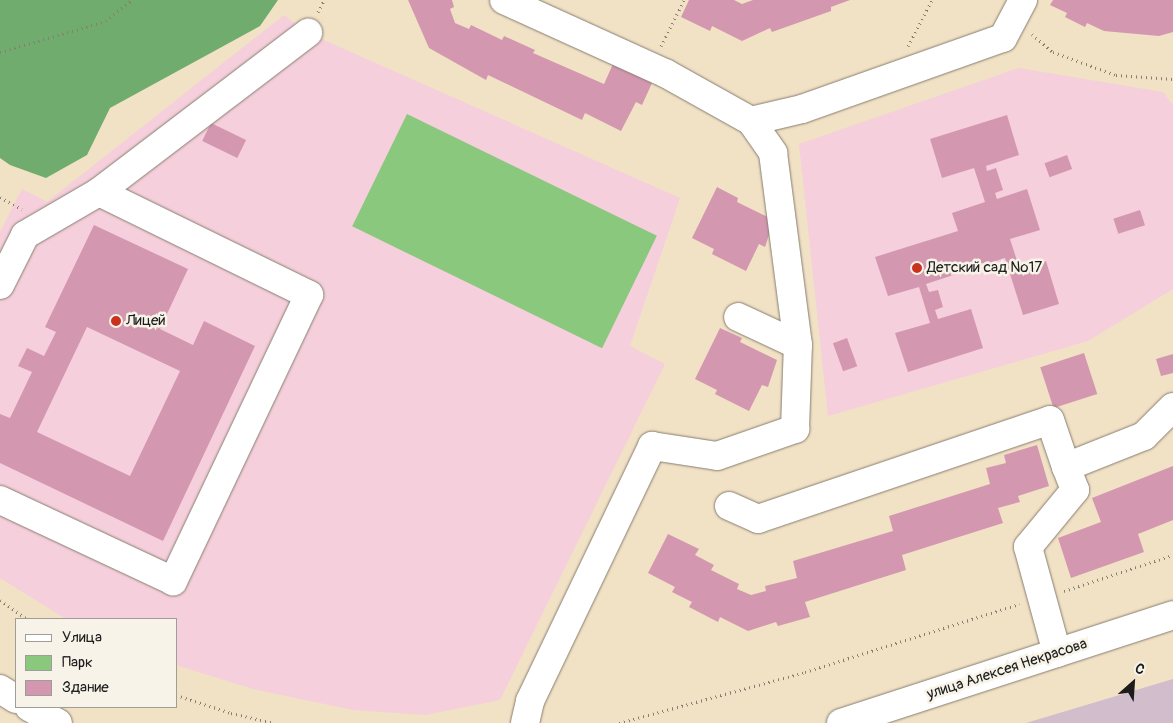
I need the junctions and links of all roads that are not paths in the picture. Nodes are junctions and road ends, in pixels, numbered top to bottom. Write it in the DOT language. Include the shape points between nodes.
graph roads {
  1 [pos="504,0"];
  2 [pos="1018,9"];
  3 [pos="308,33"];
  4 [pos="751,122"];
  5 [pos="99,192"];
  6 [pos="0,284"];
  7 [pos="738,317"];
  8 [pos="798,345"];
  9 [pos="1173,407"];
  10 [pos="1066,467"];
  11 [pos="0,500"];
  12 [pos="729,506"];
  13 [pos="1173,615"];
  14 [pos="1057,653"];
  15 [pos="0,689"];
  16 [pos="15,698"];
  17 [pos="31,708"];
  18 [pos="58,723"];
  19 [pos="525,723"];
  20 [pos="842,723"];
  1 -- 4 [label="street" via="651,67"];
  2 -- 4 [label="street" via="1002,38 802,109"];
  3 -- 5 [label="street"];
  4 -- 8 [label="street" via="773,153"];
  5 -- 6 [label="street" via="24,236"];
  5 -- 11 [label="street" via="309,295 173,581"];
  7 -- 8 [label="street"];
  8 -- 19 [label="street" via="795,429 717,456 652,446 530,701"];
  9 -- 10 [label="street" via="1144,436"];
  10 -- 12 [label="street" via="1050,420 758,519"];
  10 -- 14 [label="street" via="1075,490 1028,547"];
  13 -- 14 [label="street, улица Алексея Некрасова"];
  14 -- 20 [label="street, улица Алексея Некрасова"];
  15 -- 16 [label="street"];
  17 -- 18 [label="street"];
}
